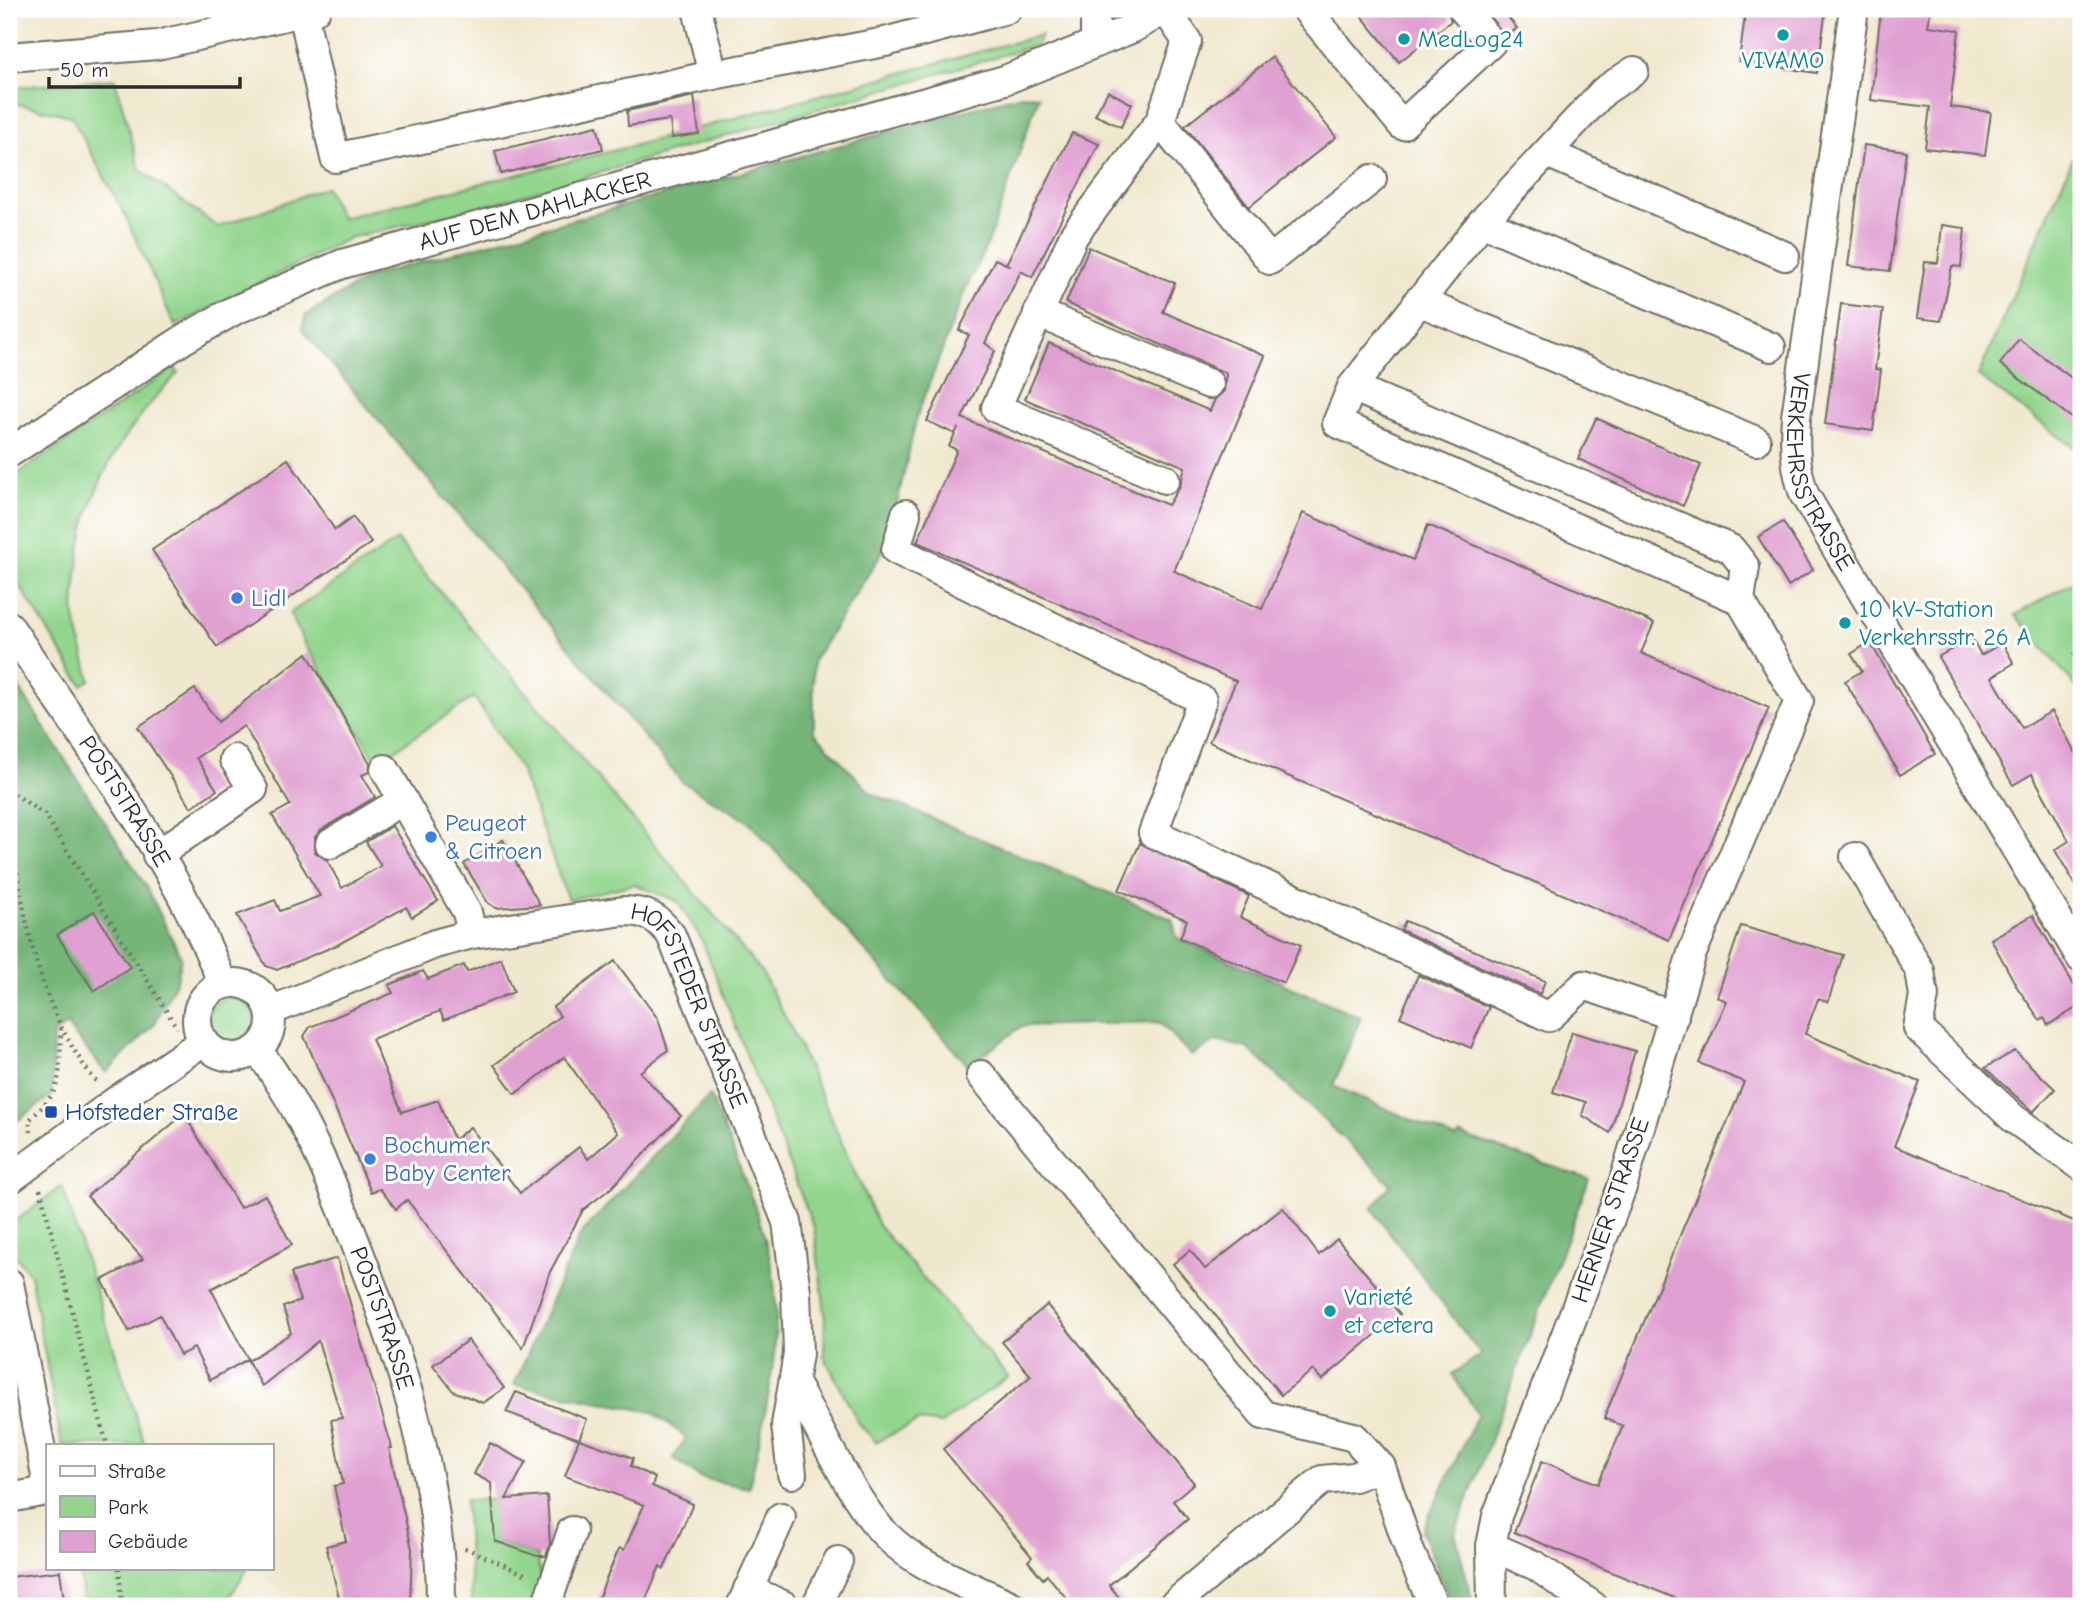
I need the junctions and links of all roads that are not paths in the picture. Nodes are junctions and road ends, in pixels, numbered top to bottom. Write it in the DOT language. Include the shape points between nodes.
graph roads {
  1 [pos="697,9"];
  2 [pos="1007,9"];
  3 [pos="1095,9"];
  4 [pos="1166,9"];
  5 [pos="1306,9"];
  6 [pos="1463,9"];
  7 [pos="1854,9"];
  8 [pos="308,10"];
  9 [pos="1095,43"];
  10 [pos="9,58"];
  11 [pos="1634,71"];
  12 [pos="713,75"];
  13 [pos="1160,121"];
  14 [pos="1547,153"];
  15 [pos="1372,179"];
  16 [pos="1482,222"];
  17 [pos="1785,256"];
  18 [pos="1418,301"];
  19 [pos="1038,313"];
  20 [pos="1771,346"];
  21 [pos="1209,384"];
  22 [pos="1352,387"];
  23 [pos="1756,441"];
  24 [pos="9,453"];
  25 [pos="1165,479"];
  26 [pos="906,513"];
  27 [pos="1740,600"];
  28 [pos="9,626"];
  29 [pos="234,759"];
  30 [pos="385,769"];
  31 [pos="403,800"];
  32 [pos="330,844"];
  33 [pos="157,855"];
  34 [pos="1855,857"];
  35 [pos="472,934"];
  36 [pos="2081,958"];
  37 [pos="223,985"];
  38 [pos="270,1011"];
  39 [pos="1674,1016"];
  40 [pos="197,1045"];
  41 [pos="257,1049"];
  42 [pos="981,1075"];
  43 [pos="2081,1166"];
  44 [pos="9,1181"];
  45 [pos="9,1283"];
  46 [pos="794,1383"];
  47 [pos="1381,1467"];
  48 [pos="792,1474"];
  49 [pos="46,1476"];
  50 [pos="46,1491"];
  51 [pos="9,1498"];
  52 [pos="781,1517"];
  53 [pos="572,1531"];
  54 [pos="1492,1546"];
  55 [pos="838,1561"];
  56 [pos="550,1597"];
  57 [pos="744,1598"];
  58 [pos="441,1606"];
  59 [pos="785,1606"];
  60 [pos="816,1606"];
  61 [pos="1012,1606"];
  62 [pos="1172,1606"];
  63 [pos="1434,1606"];
  64 [pos="1492,1606"];
  65 [pos="1594,1606"];
  1 -- 12 [label="street"];
  2 -- 12 [label="street" via="885,42"];
  3 -- 9 [label="street"];
  4 -- 9 [label="street, AUF DEM DAHLACKER"];
  4 -- 13 [label="street" via="1186,41"];
  5 -- 6 [label="street" via="1402,125 1491,43"];
  7 -- 36 [label="street, VERKEHRSSTRASSE" via="1797,417 1797,474 1804,494"];
  8 -- 10 [label="street" via="157,45"];
  8 -- 12 [label="street" via="335,158"];
  9 -- 24 [label="street, AUF DEM DAHLACKER" via="1005,80 342,264 223,316"];
  11 -- 14 [label="street" via="1604,91"];
  13 -- 15 [label="street" via="1270,260"];
  13 -- 19 [label="street" via="1074,236"];
  14 -- 16 [label="street"];
  14 -- 17 [label="street"];
  16 -- 18 [label="street"];
  16 -- 20 [label="street"];
  18 -- 22 [label="street"];
  18 -- 23 [label="street"];
  19 -- 21 [label="street"];
  19 -- 25 [label="street" via="996,408"];
  22 -- 27 [label="street" via="1731,549 1745,567"];
  22 -- 27 [label="street" via="1337,423"];
  26 -- 39 [label="street" via="896,550 1202,700 1153,833 1549,1017 1584,985"];
  27 -- 39 [label="street, HERNER STRASSE" via="1799,701 1692,953"];
  28 -- 33 [label="street, POSTSTRASSE"];
  29 -- 33 [label="street" via="253,789"];
  30 -- 31 [label="street"];
  31 -- 32 [label="street"];
  31 -- 35 [label="street" via="467,912"];
  33 -- 37 [label="street, POSTSTRASSE" via="191,911"];
  34 -- 43 [label="street" via="1920,971 1924,996 1918,1028 2014,1119"];
  35 -- 38 [label="street, HOFSTEDER STRASSE" via="435,944"];
  35 -- 46 [label="street, HOFSTEDER STRASSE" via="642,911 658,919 671,935 787,1222 796,1292"];
  37 -- 38 [label="street" via="235,983 257,991"];
  37 -- 40 [label="street" via="201,1005"];
  38 -- 41 [label="street" via="269,1032"];
  39 -- 54 [label="street, HERNER STRASSE" via="1622,1187 1497,1516"];
  40 -- 41 [label="street" via="228,1056"];
  40 -- 44 [label="street"];
  41 -- 58 [label="street, POSTSTRASSE" via="282,1082 326,1164 404,1379 429,1475 439,1542"];
  42 -- 47 [label="street" via="1264,1415 1353,1437"];
  45 -- 49 [label="street"];
  46 -- 48 [label="street, HOFSTEDER STRASSE" via="786,1425"];
  46 -- 61 [label="street" via="886,1535 915,1556"];
  47 -- 62 [label="street" via="1354,1477 1322,1480"];
  47 -- 63 [label="street"];
  50 -- 51 [label="street"];
  52 -- 57 [label="street"];
  53 -- 56 [label="street"];
  54 -- 64 [label="street, HERNER STRASSE"];
  54 -- 65 [label="street" via="1536,1566"];
  55 -- 60 [label="street"];
  57 -- 59 [label="street"];
}
